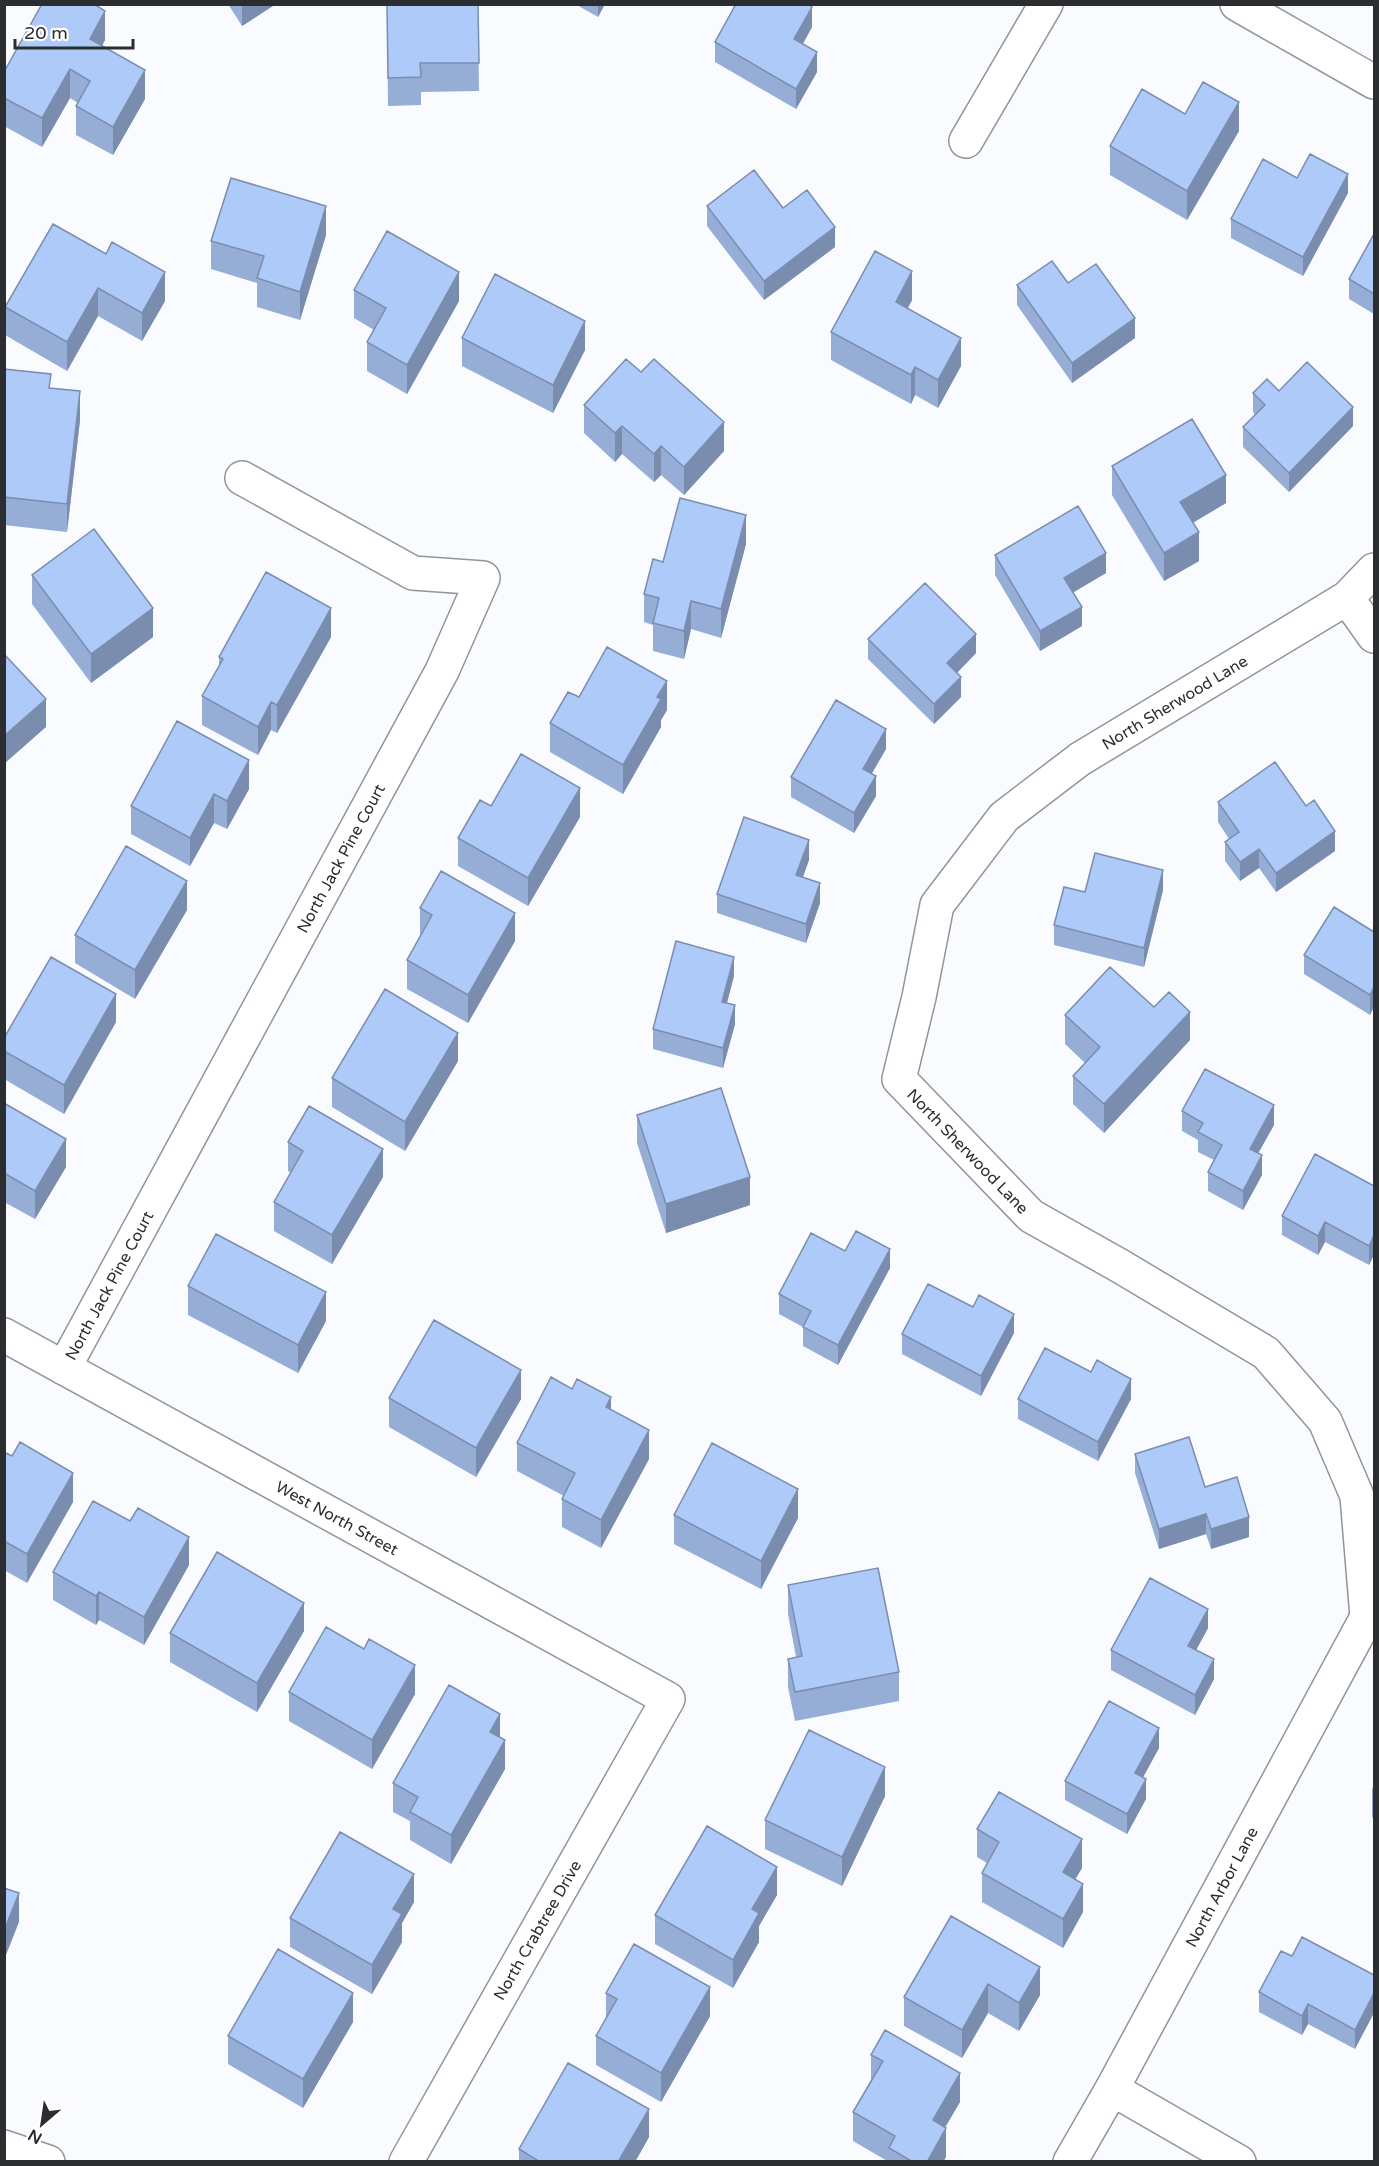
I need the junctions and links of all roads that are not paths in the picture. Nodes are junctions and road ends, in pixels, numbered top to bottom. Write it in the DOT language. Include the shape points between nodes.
graph roads {
  1 [pos="1046,4"];
  2 [pos="1237,4"];
  3 [pos="1374,82"];
  4 [pos="966,141"];
  5 [pos="242,478"];
  6 [pos="1374,570"];
  7 [pos="1347,598"];
  8 [pos="1374,636"];
  9 [pos="4,1335"];
  10 [pos="63,1368"];
  11 [pos="1371,1618"];
  12 [pos="669,1699"];
  13 [pos="1112,2090"];
  14 [pos="4,2147"];
  15 [pos="48,2162"];
  16 [pos="406,2162"];
  17 [pos="1070,2162"];
  18 [pos="1239,2162"];
  1 -- 4 [label="street"];
  2 -- 3 [label="street"];
  5 -- 10 [label="street, North Jack Pine Court" via="413,573 483,578 442,671"];
  6 -- 7 [label="street, North Sherwood Lane"];
  7 -- 8 [label="street"];
  7 -- 11 [label="street, North Sherwood Lane" via="1080,759 1004,817 937,905 899,1079 1032,1216 1266,1353 1325,1421 1357,1496"];
  9 -- 10 [label="street, West North Street"];
  10 -- 12 [label="street, West North Street"];
  11 -- 13 [label="street, North Arbor Lane"];
  12 -- 16 [label="street, North Crabtree Drive"];
  13 -- 17 [label="street, North Arbor Lane"];
  13 -- 18 [label="street"];
  14 -- 15 [label="street"];
}
